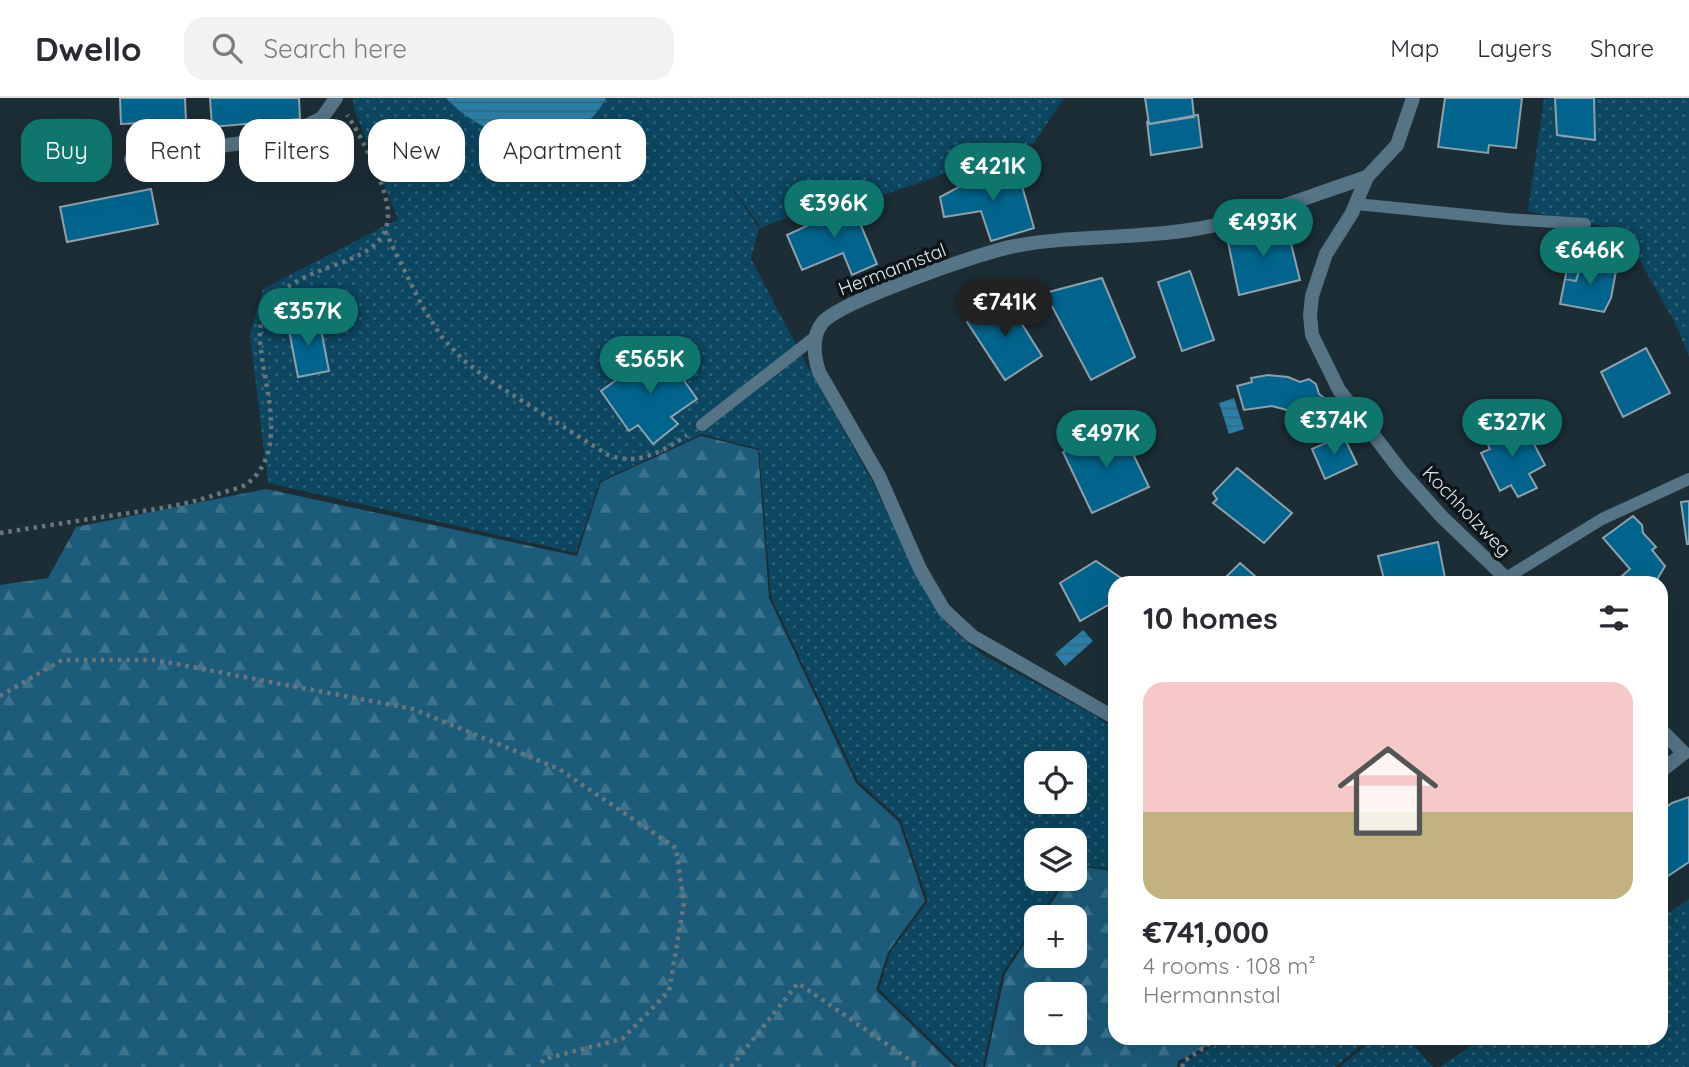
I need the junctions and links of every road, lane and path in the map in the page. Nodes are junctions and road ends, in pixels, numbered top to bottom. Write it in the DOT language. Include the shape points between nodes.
graph roads {
  1 [pos="1413,98"];
  2 [pos="336,99"];
  3 [pos="225,145"];
  4 [pos="1367,177"];
  5 [pos="1356,204"];
  6 [pos="1584,224"];
  7 [pos="385,230"];
  8 [pos="815,337"];
  9 [pos="702,425"];
  10 [pos="1689,479"];
  11 [pos="0,533"];
  12 [pos="1505,576"];
  13 [pos="1515,576"];
  14 [pos="0,696"];
  15 [pos="1108,714"];
  16 [pos="1668,737"];
  17 [pos="1668,766"];
  18 [pos="1208,1045"];
  19 [pos="539,1067"];
  20 [pos="731,1067"];
  21 [pos="920,1067"];
  22 [pos="1182,1067"];
  1 -- 4 [label="street, Kochholzweg" via="1397,145"];
  2 -- 3 [label="street" via="322,118 283,137"];
  2 -- 7 [label="path" via="359,133 386,192"];
  4 -- 5 [label="street, Kochholzweg"];
  4 -- 8 [label="street, Hermannstal" via="1241,219 1190,230 1013,246 839,310 823,322"];
  5 -- 6 [label="lane"];
  5 -- 12 [label="street, Kochholzweg" via="1317,278 1310,315 1312,335 1339,390 1401,471"];
  7 -- 9 [label="path" via="422,306 462,359 608,455 622,461 655,454"];
  7 -- 11 [label="path" via="368,251 291,283 262,318 259,335 271,422 268,456 248,484 192,504"];
  8 -- 9 [label="lane"];
  8 -- 15 [label="street" via="819,372 879,476 920,569 944,610 972,636"];
  10 -- 13 [label="lane" via="1602,519"];
  14 -- 19 [label="path" via="62,660 155,660 413,709 559,769 676,848 684,903 668,991 622,1040 544,1059"];
  16 -- 17 [label="street" via="1684,753"];
  18 -- 22 [label="path"];
  20 -- 21 [label="path" via="798,983"];
}
